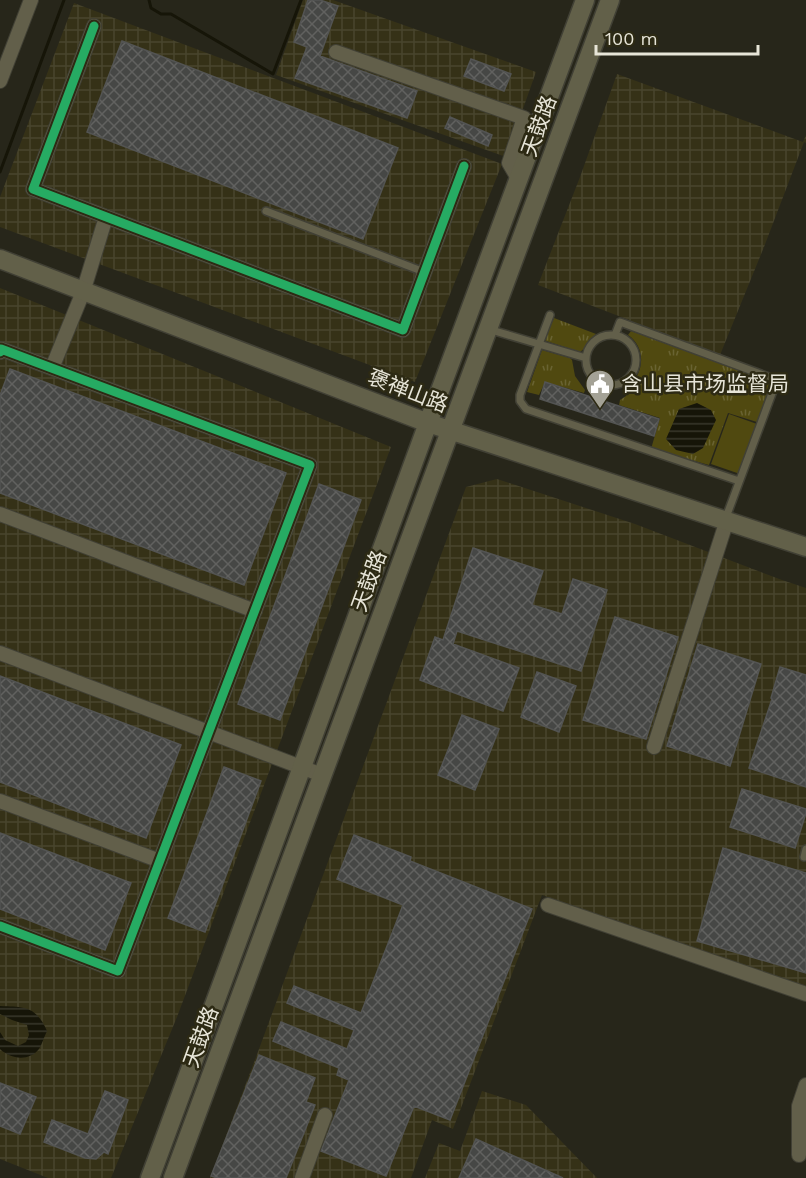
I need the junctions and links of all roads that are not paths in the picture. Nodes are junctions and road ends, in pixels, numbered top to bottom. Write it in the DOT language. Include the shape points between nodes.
graph roads {
  1 [pos="31,0"];
  2 [pos="585,0"];
  3 [pos="610,0"];
  4 [pos="94,26"];
  5 [pos="336,52"];
  6 [pos="0,81"];
  7 [pos="464,166"];
  8 [pos="519,180"];
  9 [pos="266,211"];
  10 [pos="106,217"];
  11 [pos="0,259"];
  12 [pos="424,272"];
  13 [pos="83,292"];
  14 [pos="550,315"];
  15 [pos="488,329"];
  16 [pos="615,335"];
  17 [pos="539,344"];
  18 [pos="0,352"];
  19 [pos="586,358"];
  20 [pos="52,368"];
  21 [pos="428,423"];
  22 [pos="449,430"];
  23 [pos="739,481"];
  24 [pos="0,514"];
  25 [pos="726,520"];
  26 [pos="806,547"];
  27 [pos="255,611"];
  28 [pos="0,653"];
  29 [pos="209,732"];
  30 [pos="654,747"];
  31 [pos="302,767"];
  32 [pos="322,775"];
  33 [pos="0,801"];
  34 [pos="160,861"];
  35 [pos="548,905"];
  36 [pos="0,926"];
  37 [pos="806,994"];
  38 [pos="806,1085"];
  39 [pos="325,1115"];
  40 [pos="799,1155"];
  41 [pos="150,1178"];
  42 [pos="173,1178"];
  43 [pos="302,1178"];
  1 -- 6 [label="street"];
  2 -- 8 [label="main road, 天鼓路"];
  3 -- 15 [label="main road, 天鼓路"];
  4 -- 10 [label="street" via="33,189"];
  5 -- 8 [label="street" via="524,118 509,163"];
  7 -- 12 [label="street"];
  8 -- 21 [label="main road, 天鼓路"];
  9 -- 12 [label="lane"];
  10 -- 12 [label="street" via="403,330"];
  10 -- 13 [label="street"];
  11 -- 13 [label="main road, 褒禅山路"];
  13 -- 20 [label="street"];
  13 -- 21 [label="main road, 褒禅山路"];
  14 -- 17 [label="lane"];
  15 -- 17 [label="lane"];
  15 -- 22 [label="main road, 天鼓路"];
  16 -- 19 [label="lane" via="599,338"];
  16 -- 19 [label="lane" via="629,343 636,357 627,379 613,384 597,380 587,367"];
  16 -- 23 [label="lane" via="620,322 777,380"];
  17 -- 19 [label="lane"];
  17 -- 23 [label="lane" via="520,395 526,409"];
  18 -- 20 [label="street" via="1,349"];
  20 -- 27 [label="street" via="310,465"];
  21 -- 22 [label="main road, 褒禅山路"];
  21 -- 31 [label="main road, 天鼓路"];
  22 -- 25 [label="main road, 褒禅山路"];
  22 -- 32 [label="main road, 天鼓路"];
  23 -- 25 [label="lane"];
  24 -- 27 [label="street"];
  25 -- 26 [label="main road, 褒禅山路"];
  25 -- 30 [label="street"];
  27 -- 29 [label="street"];
  28 -- 29 [label="street"];
  29 -- 31 [label="street"];
  29 -- 34 [label="street"];
  31 -- 32 [label="street"];
  31 -- 41 [label="main road, 天鼓路"];
  32 -- 42 [label="main road, 天鼓路"];
  33 -- 34 [label="street"];
  34 -- 36 [label="street" via="118,971"];
  35 -- 37 [label="street"];
  38 -- 40 [label="street" via="799,1106"];
  39 -- 43 [label="street"];
}
